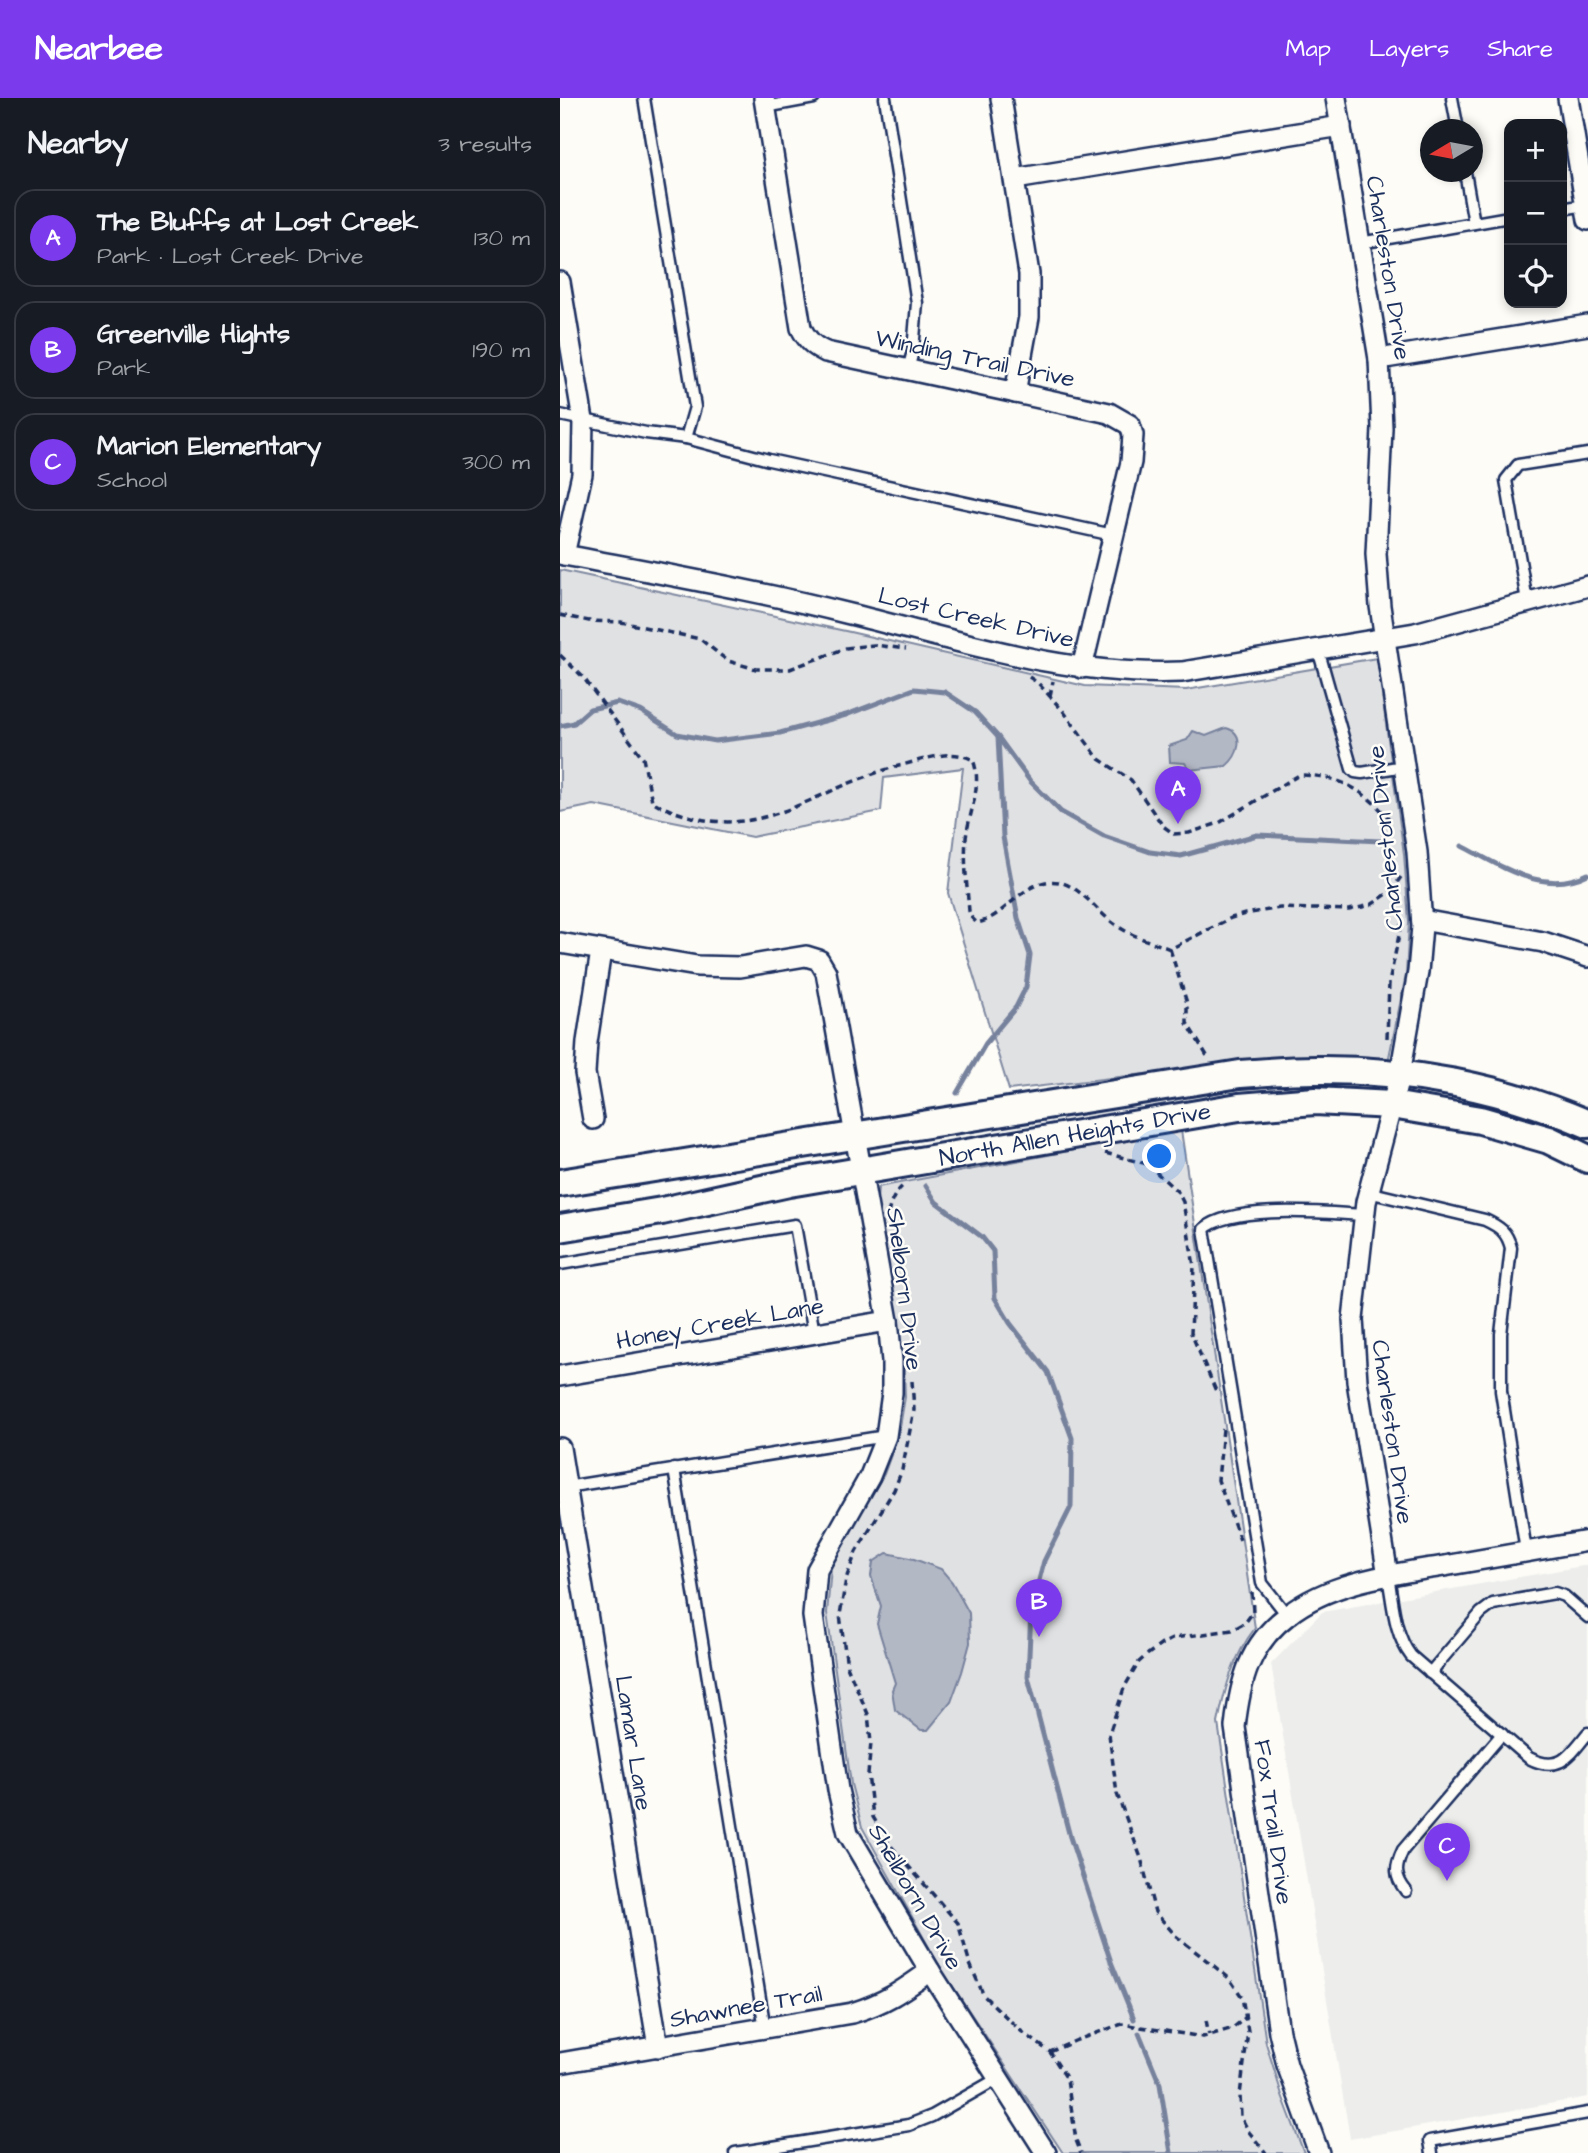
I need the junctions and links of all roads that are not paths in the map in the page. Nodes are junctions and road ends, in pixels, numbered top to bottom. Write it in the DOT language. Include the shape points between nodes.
graph roads {
  1 [pos="644,98"];
  2 [pos="814,98"];
  3 [pos="885,98"];
  4 [pos="1001,98"];
  5 [pos="1336,98"];
  6 [pos="1452,98"];
  7 [pos="1568,98"];
  8 [pos="765,103"];
  9 [pos="1456,119"];
  10 [pos="1341,126"];
  11 [pos="1015,179"];
  12 [pos="1467,182"];
  13 [pos="1567,210"];
  14 [pos="1587,212"];
  15 [pos="1504,218"];
  16 [pos="1474,223"];
  17 [pos="1360,243"];
  18 [pos="560,282"];
  19 [pos="1588,325"];
  20 [pos="1379,359"];
  21 [pos="908,370"];
  22 [pos="1015,393"];
  23 [pos="560,415"];
  24 [pos="583,420"];
  25 [pos="686,438"];
  26 [pos="1588,454"];
  27 [pos="1113,535"];
  28 [pos="562,554"];
  29 [pos="1588,586"];
  30 [pos="1527,601"];
  31 [pos="1386,638"];
  32 [pos="1318,649"];
  33 [pos="1082,668"];
  34 [pos="1404,766"];
  35 [pos="1412,916"];
  36 [pos="560,943"];
  37 [pos="601,951"];
  38 [pos="1588,957"];
  39 [pos="1400,1074"];
  40 [pos="1392,1105"];
  41 [pos="593,1119"];
  42 [pos="1588,1124"];
  43 [pos="857,1135"];
  44 [pos="1588,1159"];
  45 [pos="863,1171"];
  46 [pos="560,1184"];
  47 [pos="1368,1192"];
  48 [pos="1364,1215"];
  49 [pos="560,1228"];
  50 [pos="560,1264"];
  51 [pos="888,1321"];
  52 [pos="814,1333"];
  53 [pos="560,1376"];
  54 [pos="886,1436"];
  55 [pos="560,1448"];
  56 [pos="674,1469"];
  57 [pos="566,1486"];
  58 [pos="1588,1541"];
  59 [pos="1526,1551"];
  60 [pos="1388,1576"];
  61 [pos="1287,1615"];
  62 [pos="1588,1617"];
  63 [pos="1430,1673"];
  64 [pos="1588,1733"];
  65 [pos="1502,1734"];
  66 [pos="1406,1891"];
  67 [pos="930,1970"];
  68 [pos="765,2029"];
  69 [pos="658,2047"];
  70 [pos="560,2063"];
  71 [pos="997,2080"];
  72 [pos="1588,2113"];
  73 [pos="736,2153"];
  74 [pos="1045,2153"];
  75 [pos="1319,2153"];
  76 [pos="1432,2153"];
  1 -- 25 [label="lane" via="695,407"];
  2 -- 8 [label="lane"];
  3 -- 21 [label="lane" via="917,303"];
  4 -- 11 [label="street"];
  5 -- 10 [label="street, Charleston Drive"];
  6 -- 9 [label="lane"];
  7 -- 14 [label="street"];
  8 -- 21 [label="street, Winding Trail Drive" via="806,339 826,352"];
  10 -- 11 [label="street"];
  10 -- 17 [label="street, Charleston Drive"];
  11 -- 22 [label="street" via="1029,274 1029,317"];
  12 -- 16 [label="lane"];
  13 -- 14 [label="lane"];
  15 -- 16 [label="lane"];
  16 -- 17 [label="lane"];
  17 -- 20 [label="street, Charleston Drive"];
  18 -- 24 [label="street"];
  19 -- 20 [label="street"];
  20 -- 31 [label="street, Charleston Drive" via="1382,428 1376,554"];
  21 -- 22 [label="street, Winding Trail Drive"];
  22 -- 27 [label="street, Winding Trail Drive" via="1109,413 1130,425 1131,461"];
  23 -- 24 [label="lane"];
  24 -- 25 [label="lane"];
  24 -- 28 [label="street" via="582,474"];
  25 -- 27 [label="lane"];
  26 -- 30 [label="lane" via="1518,466 1506,480"];
  27 -- 33 [label="street, Winding Trail Drive"];
  28 -- 33 [label="street, Lost Creek Drive" via="848,614 1000,654"];
  29 -- 30 [label="street, Lost Creek Drive"];
  30 -- 31 [label="street, Lost Creek Drive"];
  31 -- 32 [label="street, Lost Creek Drive"];
  31 -- 34 [label="street, Charleston Drive"];
  32 -- 33 [label="street, Lost Creek Drive" via="1182,672"];
  32 -- 34 [label="lane" via="1352,769 1362,773"];
  34 -- 35 [label="street, Charleston Drive" via="1417,852"];
  35 -- 38 [label="street" via="1542,942"];
  35 -- 39 [label="street, Charleston Drive" via="1418,972"];
  36 -- 37 [label="street, Shelborn Drive"];
  37 -- 41 [label="street" via="585,1073"];
  37 -- 43 [label="street, Shelborn Drive" via="697,966 740,967 806,956 819,960 826,972"];
  39 -- 40 [label="street, Charleston Drive"];
  39 -- 42 [label="main road, North Allen Heights Drive" via="1486,1088"];
  39 -- 43 [label="main road, North Allen Heights Drive" via="1316,1069 1240,1074"];
  40 -- 44 [label="main road, North Allen Heights Drive" via="1480,1120 1549,1140"];
  40 -- 45 [label="main road, North Allen Heights Drive" via="1315,1101 1239,1107"];
  40 -- 47 [label="street, Charleston Drive"];
  43 -- 45 [label="street, Shelborn Drive"];
  43 -- 46 [label="main road, North Allen Heights Drive"];
  45 -- 49 [label="main road, North Allen Heights Drive"];
  45 -- 51 [label="street, Shelborn Drive"];
  47 -- 48 [label="street, Charleston Drive"];
  47 -- 59 [label="lane" via="1485,1220 1502,1228 1508,1238 1502,1391"];
  48 -- 60 [label="street, Charleston Drive" via="1353,1319 1357,1381"];
  48 -- 61 [label="lane" via="1243,1214 1204,1229 1262,1583"];
  50 -- 52 [label="lane" via="795,1225"];
  51 -- 52 [label="street, Honey Creek Lane"];
  51 -- 54 [label="street, Shelborn Drive" via="892,1392"];
  52 -- 53 [label="street, Honey Creek Lane"];
  54 -- 56 [label="lane"];
  54 -- 67 [label="street, Shelborn Drive" via="870,1476 817,1570 814,1616 848,1833"];
  55 -- 57 [label="street, Lamar Lane"];
  56 -- 57 [label="lane"];
  56 -- 68 [label="lane"];
  57 -- 69 [label="street, Lamar Lane"];
  58 -- 59 [label="street"];
  59 -- 60 [label="street"];
  60 -- 61 [label="street, Fox Trail Drive" via="1313,1599"];
  60 -- 63 [label="lane" via="1404,1647"];
  61 -- 75 [label="street, Fox Trail Drive" via="1256,1650 1239,1688 1235,1727 1279,2032"];
  62 -- 63 [label="lane" via="1555,1593 1493,1604 1480,1613"];
  63 -- 65 [label="lane"];
  64 -- 65 [label="lane" via="1569,1756 1551,1765 1529,1758"];
  65 -- 66 [label="lane" via="1403,1850 1396,1866"];
  67 -- 68 [label="street, Shawnee Trail" via="879,2005"];
  67 -- 71 [label="street, Shelborn Drive"];
  68 -- 69 [label="street, Shawnee Trail"];
  69 -- 70 [label="street, Shawnee Trail"];
  71 -- 73 [label="lane" via="909,2125"];
  71 -- 74 [label="street, Shelborn Drive"];
  72 -- 76 [label="lane" via="1430,2141"];
}
